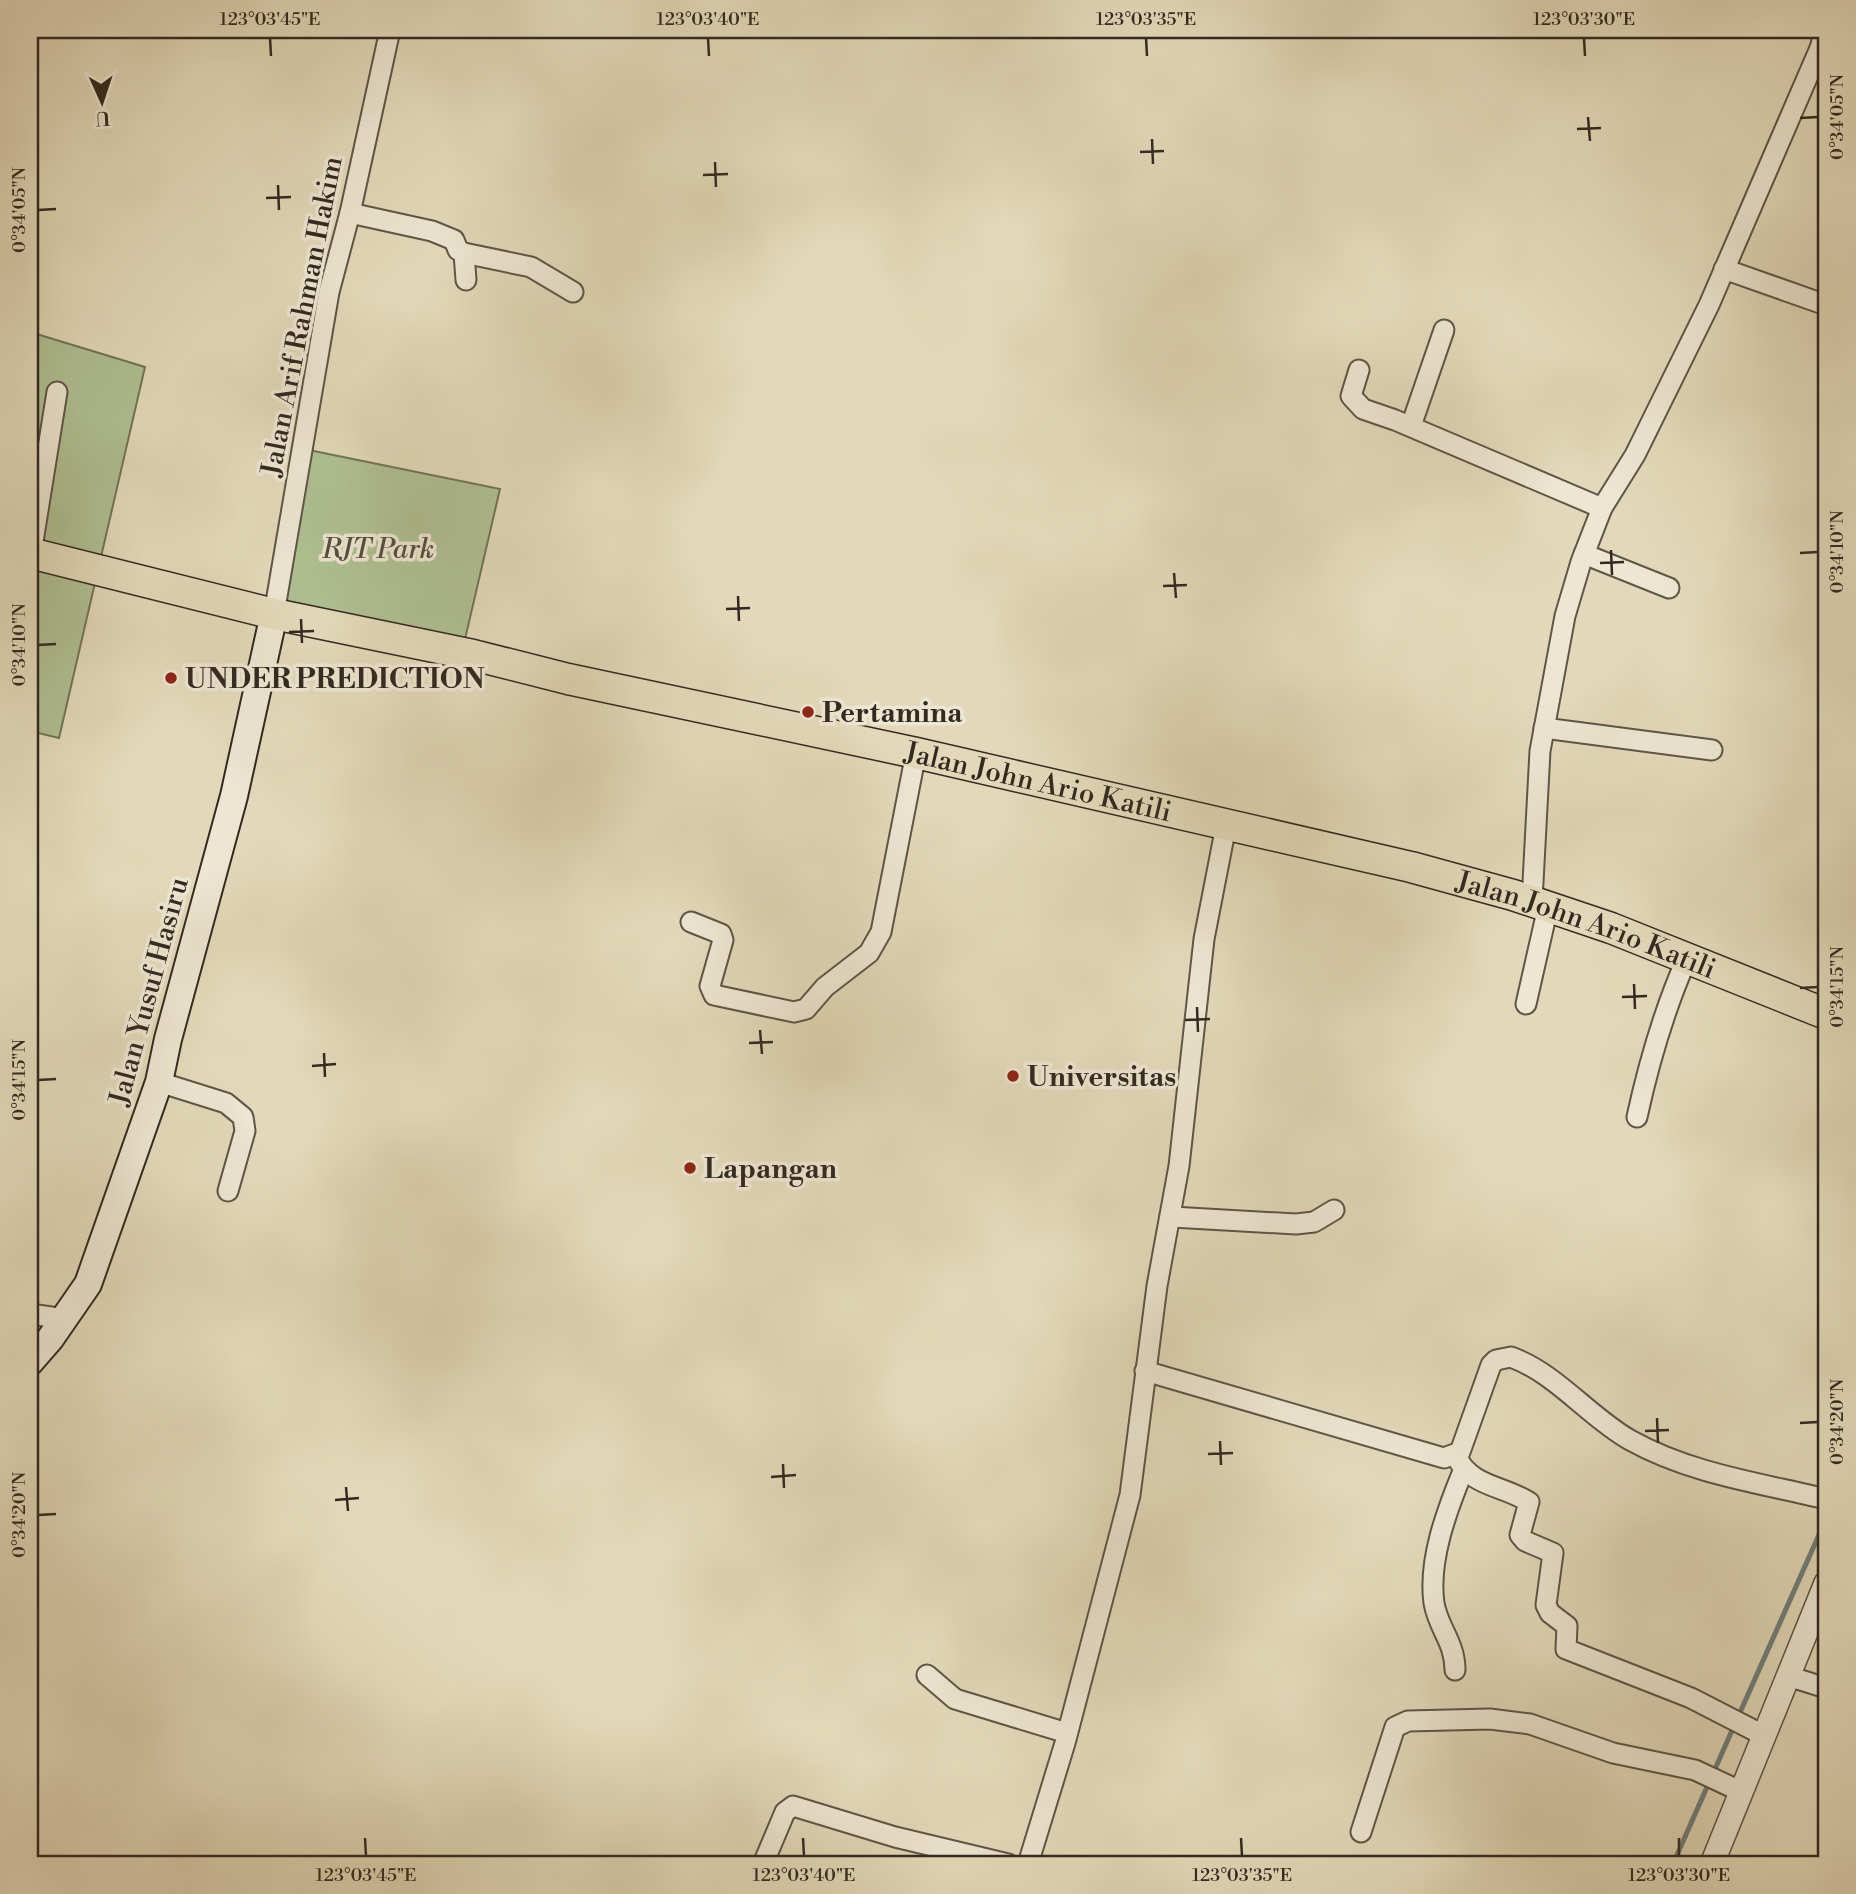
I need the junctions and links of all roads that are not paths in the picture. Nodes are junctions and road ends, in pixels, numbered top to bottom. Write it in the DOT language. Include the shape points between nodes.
graph roads {
  1 [pos="390,30"];
  2 [pos="1825,30"];
  3 [pos="350,213"];
  4 [pos="464,253"];
  5 [pos="1724,269"];
  6 [pos="466,280"];
  7 [pos="572,292"];
  8 [pos="1826,305"];
  9 [pos="1444,330"];
  10 [pos="1359,370"];
  11 [pos="57,392"];
  12 [pos="1411,426"];
  13 [pos="1602,508"];
  14 [pos="30,553"];
  15 [pos="1584,554"];
  16 [pos="1669,588"];
  17 [pos="274,614"];
  18 [pos="1545,728"];
  19 [pos="1712,750"];
  20 [pos="916,753"];
  21 [pos="1226,826"];
  22 [pos="1539,904"];
  23 [pos="691,922"];
  24 [pos="1687,958"];
  25 [pos="1525,1004"];
  26 [pos="1826,1014"];
  27 [pos="159,1082"];
  28 [pos="1637,1117"];
  29 [pos="228,1191"];
  30 [pos="1334,1210"];
  31 [pos="1172,1217"];
  32 [pos="30,1314"];
  33 [pos="65,1319"];
  34 [pos="30,1362"];
  35 [pos="1145,1371"];
  36 [pos="1459,1463"];
  37 [pos="1825,1499"];
  38 [pos="1826,1583"];
  39 [pos="1455,1670"];
  40 [pos="927,1675"];
  41 [pos="1788,1676"];
  42 [pos="1826,1688"];
  43 [pos="1067,1733"];
  44 [pos="1765,1736"];
  45 [pos="1742,1792"];
  46 [pos="1362,1832"];
  47 [pos="763,1864"];
  48 [pos="1008,1864"];
  49 [pos="1028,1864"];
  50 [pos="1712,1864"];
  1 -- 3 [label="street, Jalan Arif Rahman Hakim"];
  2 -- 5 [label="street"];
  3 -- 4 [label="street" via="432,231 454,240"];
  3 -- 17 [label="street, Jalan Arif Rahman Hakim" via="329,292"];
  4 -- 6 [label="street"];
  4 -- 7 [label="street" via="531,267"];
  5 -- 8 [label="street"];
  5 -- 13 [label="street" via="1635,455"];
  9 -- 12 [label="street"];
  10 -- 12 [label="street" via="1353,401"];
  11 -- 14 [label="street"];
  12 -- 13 [label="street"];
  13 -- 15 [label="street"];
  14 -- 17 [label="main road, Jalan John Ario Katili"];
  15 -- 16 [label="street"];
  15 -- 18 [label="street" via="1565,616"];
  17 -- 20 [label="main road, Jalan John Ario Katili"];
  17 -- 27 [label="main road, Jalan Yusuf Hasiru" via="234,796"];
  18 -- 19 [label="street"];
  18 -- 22 [label="street"];
  20 -- 21 [label="main road, Jalan John Ario Katili"];
  20 -- 23 [label="street" via="881,932 869,953 825,987 806,1009 794,1012 714,995 710,986 723,940 721,934"];
  21 -- 22 [label="main road, Jalan John Ario Katili" via="1410,867"];
  21 -- 31 [label="street" via="1204,939"];
  22 -- 24 [label="main road, Jalan John Ario Katili"];
  22 -- 25 [label="street"];
  24 -- 26 [label="main road, Jalan John Ario Katili"];
  24 -- 28 [label="street" via="1651,1054"];
  27 -- 29 [label="street" via="226,1103 243,1117 245,1131"];
  27 -- 33 [label="main road, Jalan Yusuf Hasiru" via="88,1284"];
  30 -- 31 [label="street" via="1321,1220 1296,1224"];
  31 -- 35 [label="street"];
  32 -- 33 [label="street"];
  33 -- 34 [label="main road, Jalan Yusuf Hasiru"];
  35 -- 36 [label="street"];
  35 -- 43 [label="street" via="1130,1495"];
  36 -- 37 [label="street" via="1492,1365 1511,1357 1565,1390 1631,1441 1713,1474"];
  36 -- 39 [label="street" via="1439,1542 1434,1587 1434,1603 1452,1644"];
  36 -- 44 [label="street" via="1529,1502 1520,1535 1553,1553 1546,1605 1550,1614 1567,1626 1566,1649 1691,1699"];
  38 -- 41 [label="street"];
  40 -- 43 [label="street" via="955,1699"];
  41 -- 42 [label="street"];
  41 -- 44 [label="street"];
  43 -- 49 [label="street"];
  44 -- 45 [label="street"];
  45 -- 46 [label="street" via="1695,1770 1613,1753 1530,1724 1490,1719 1408,1721 1395,1727"];
  45 -- 50 [label="street"];
  47 -- 48 [label="street" via="785,1812 793,1806"];
}
